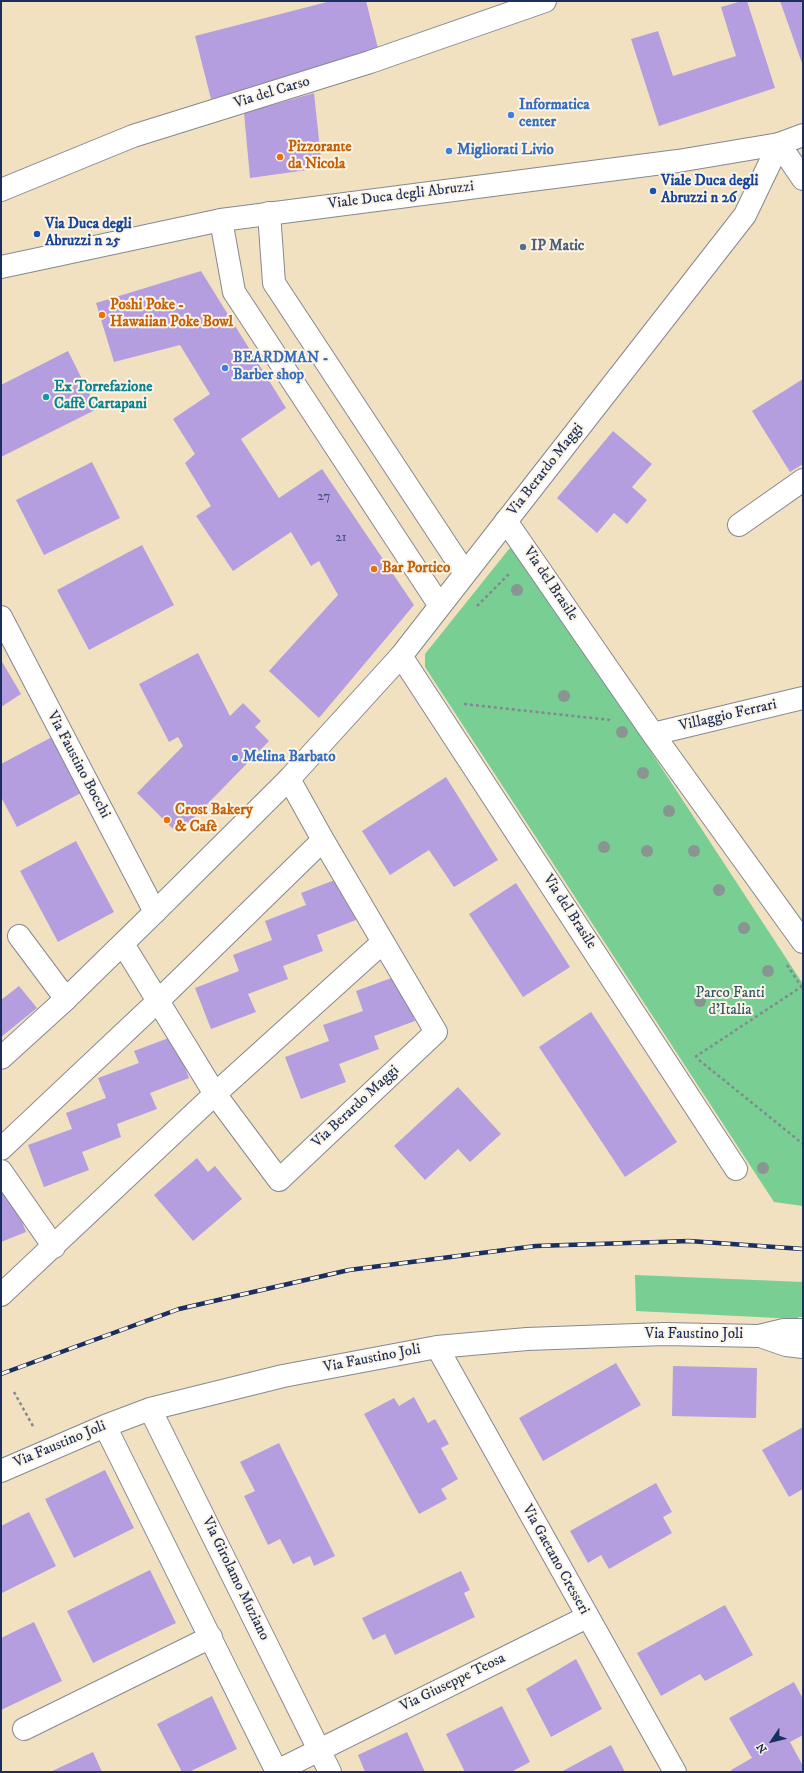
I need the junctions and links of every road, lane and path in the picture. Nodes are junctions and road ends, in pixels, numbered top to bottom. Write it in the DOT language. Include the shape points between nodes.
graph roads {
  1 [pos="544,1"];
  2 [pos="803,135"];
  3 [pos="779,144"];
  4 [pos="803,179"];
  5 [pos="1,190"];
  6 [pos="269,213"];
  7 [pos="220,220"];
  8 [pos="1,267"];
  9 [pos="803,480"];
  10 [pos="506,520"];
  11 [pos="739,525"];
  12 [pos="465,573"];
  13 [pos="440,606"];
  14 [pos="1,617"];
  15 [pos="401,656"];
  16 [pos="803,698"];
  17 [pos="459,708"];
  18 [pos="612,720"];
  19 [pos="653,734"];
  20 [pos="289,778"];
  21 [pos="323,840"];
  22 [pos="156,912"];
  23 [pos="19,936"];
  24 [pos="803,942"];
  25 [pos="382,943"];
  26 [pos="122,944"];
  27 [pos="801,987"];
  28 [pos="66,999"];
  29 [pos="158,1001"];
  30 [pos="660,1052"];
  31 [pos="694,1057"];
  32 [pos="1,1058"];
  33 [pos="215,1094"];
  34 [pos="803,1144"];
  35 [pos="1,1150"];
  36 [pos="736,1169"];
  37 [pos="1,1171"];
  38 [pos="54,1246"];
  39 [pos="1,1295"];
  40 [pos="803,1330"];
  41 [pos="758,1336"];
  42 [pos="437,1347"];
  43 [pos="803,1347"];
  44 [pos="14,1392"];
  45 [pos="150,1409"];
  46 [pos="105,1426"];
  47 [pos="43,1453"];
  48 [pos="1,1471"];
  49 [pos="587,1617"];
  50 [pos="211,1637"];
  51 [pos="24,1729"];
  52 [pos="319,1750"];
  53 [pos="276,1772"];
  54 [pos="330,1772"];
  55 [pos="675,1772"];
  1 -- 5 [label="street, Via del Carso" via="370,62 133,136"];
  2 -- 3 [label="street, Viale Duca degli Abruzzi"];
  3 -- 4 [label="street"];
  3 -- 6 [label="street, Viale Duca degli Abruzzi" via="678,161"];
  3 -- 10 [label="street, Via Berardo Maggi" via="745,215"];
  6 -- 7 [label="street, Viale Duca degli Abruzzi"];
  6 -- 12 [label="street" via="274,283"];
  7 -- 8 [label="street, Viale Duca degli Abruzzi"];
  7 -- 13 [label="street" via="234,292"];
  9 -- 11 [label="street"];
  10 -- 12 [label="street, Via Berardo Maggi"];
  10 -- 19 [label="street, Via del Brasile"];
  12 -- 13 [label="street, Via Berardo Maggi"];
  13 -- 15 [label="street, Via Berardo Maggi"];
  14 -- 22 [label="street, Via Faustino Bocchi"];
  15 -- 20 [label="street, Via Berardo Maggi"];
  15 -- 30 [label="street, Via del Brasile"];
  16 -- 19 [label="street, Villaggio Ferrari"];
  17 -- 18 [label="path" via="464,704"];
  19 -- 24 [label="street, Via del Brasile"];
  20 -- 21 [label="street, Via Berardo Maggi"];
  20 -- 22 [label="street, Via Berardo Maggi"];
  21 -- 25 [label="street, Via Berardo Maggi"];
  21 -- 29 [label="street"];
  22 -- 26 [label="street, Via Berardo Maggi"];
  23 -- 28 [label="street"];
  25 -- 33 [label="street"];
  25 -- 33 [label="street, Via Berardo Maggi" via="436,1032 279,1180"];
  26 -- 28 [label="street, Via Berardo Maggi"];
  26 -- 29 [label="street, Via Berardo Maggi"];
  27 -- 31 [label="path"];
  28 -- 32 [label="street, Via Berardo Maggi"];
  29 -- 33 [label="street, Via Berardo Maggi"];
  29 -- 35 [label="street"];
  30 -- 31 [label="path" via="688,1061"];
  30 -- 36 [label="street, Via del Brasile"];
  31 -- 34 [label="path"];
  33 -- 38 [label="street"];
  37 -- 38 [label="street"];
  38 -- 39 [label="street"];
  40 -- 41 [label="street, Via Faustino Joli" via="784,1330"];
  41 -- 42 [label="street, Via Faustino Joli" via="649,1334 527,1339"];
  41 -- 43 [label="street, Via Faustino Joli" via="786,1345"];
  42 -- 45 [label="street, Via Faustino Joli" via="283,1376"];
  42 -- 49 [label="street, Via Gaetano Cresseri"];
  44 -- 47 [label="path" via="32,1425"];
  45 -- 46 [label="street, Via Faustino Joli"];
  45 -- 52 [label="street, Via Girolamo Muziano"];
  46 -- 47 [label="street, Via Faustino Joli"];
  46 -- 50 [label="street"];
  47 -- 48 [label="street, Via Faustino Joli"];
  49 -- 52 [label="street, Via Giuseppe Teosa"];
  49 -- 55 [label="street, Via Gaetano Cresseri"];
  50 -- 51 [label="street"];
  50 -- 53 [label="street"];
  52 -- 53 [label="street"];
  52 -- 54 [label="street, Via Girolamo Muziano"];
}
